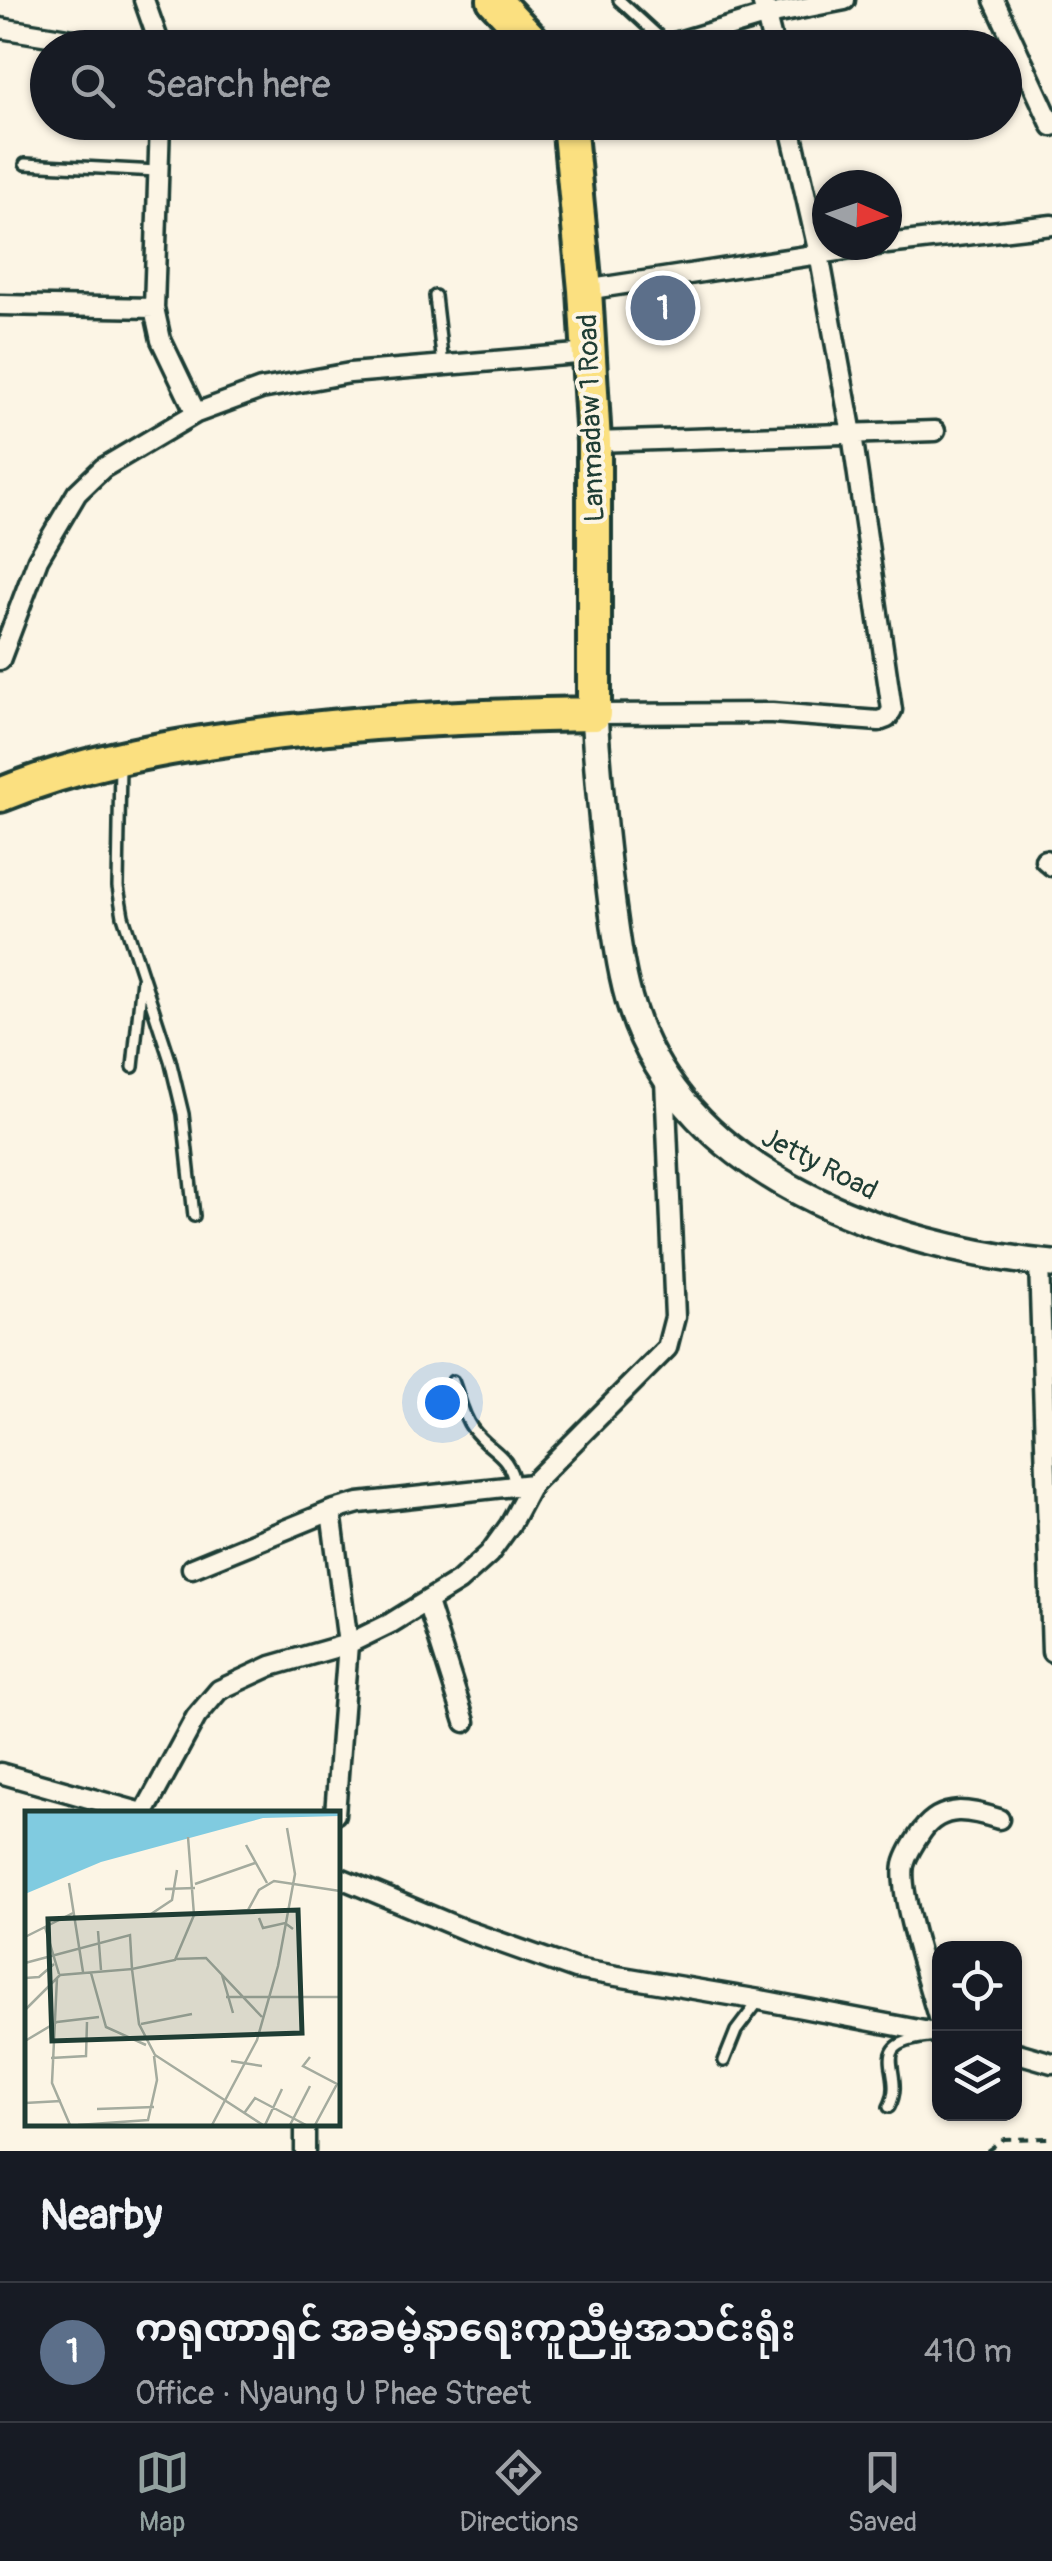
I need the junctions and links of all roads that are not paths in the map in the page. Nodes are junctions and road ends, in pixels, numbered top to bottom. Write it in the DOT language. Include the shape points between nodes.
graph roads {
  1 [pos="144,0"];
  2 [pos="494,0"];
  3 [pos="619,0"];
  4 [pos="845,0"];
  5 [pos="994,0"];
  6 [pos="765,8"];
  7 [pos="0,28"];
  8 [pos="155,30"];
  9 [pos="522,30"];
  10 [pos="648,30"];
  11 [pos="706,30"];
  12 [pos="1008,30"];
  13 [pos="30,33"];
  14 [pos="1022,61"];
  15 [pos="1052,126"];
  16 [pos="159,140"];
  17 [pos="571,140"];
  18 [pos="793,140"];
  19 [pos="25,164"];
  20 [pos="157,171"];
  21 [pos="812,223"];
  22 [pos="1052,225"];
  23 [pos="902,242"];
  24 [pos="812,255"];
  25 [pos="820,260"];
  26 [pos="585,290"];
  27 [pos="435,296"];
  28 [pos="0,305"];
  29 [pos="154,308"];
  30 [pos="590,353"];
  31 [pos="443,365"];
  32 [pos="196,413"];
  33 [pos="935,431"];
  34 [pos="852,434"];
  35 [pos="594,442"];
  36 [pos="0,660"];
  37 [pos="594,714"];
  38 [pos="120,757"];
  39 [pos="0,795"];
  40 [pos="143,972"];
  41 [pos="133,1067"];
  42 [pos="666,1080"];
  43 [pos="194,1216"];
  44 [pos="1046,1263"];
  45 [pos="453,1381"];
  46 [pos="524,1485"];
  47 [pos="331,1511"];
  48 [pos="192,1568"];
  49 [pos="427,1602"];
  50 [pos="348,1644"];
  51 [pos="1052,1652"];
  52 [pos="465,1722"];
  53 [pos="0,1773"];
  54 [pos="138,1811"];
  55 [pos="146,1811"];
  56 [pos="336,1811"];
  57 [pos="999,1819"];
  58 [pos="340,1878"];
  59 [pos="932,1994"];
  60 [pos="760,2000"];
  61 [pos="932,2033"];
  62 [pos="932,2036"];
  63 [pos="1022,2054"];
  64 [pos="724,2062"];
  65 [pos="1052,2063"];
  66 [pos="889,2107"];
  1 -- 8 [label="street"];
  2 -- 9 [label="highway"];
  3 -- 10 [label="lane"];
  4 -- 6 [label="street"];
  5 -- 12 [label="street"];
  6 -- 11 [label="street"];
  7 -- 13 [label="street"];
  14 -- 15 [label="street"];
  16 -- 20 [label="street"];
  17 -- 26 [label="highway, Lanmadaw 1 Road"];
  18 -- 21 [label="street"];
  19 -- 20 [label="lane"];
  20 -- 29 [label="street"];
  22 -- 23 [label="street"];
  24 -- 26 [label="street"];
  25 -- 34 [label="street"];
  26 -- 30 [label="highway, Lanmadaw 1 Road"];
  27 -- 31 [label="lane"];
  28 -- 29 [label="street"];
  29 -- 32 [label="street" via="161,340"];
  30 -- 31 [label="street"];
  30 -- 35 [label="highway, Lanmadaw 1 Road"];
  31 -- 32 [label="street" via="295,382"];
  32 -- 36 [label="street" via="103,468 77,493 38,559"];
  33 -- 34 [label="street"];
  34 -- 35 [label="street"];
  34 -- 37 [label="street" via="893,701 887,718"];
  35 -- 37 [label="highway, Lanmadaw 1 Road"];
  37 -- 38 [label="highway" via="318,727"];
  37 -- 42 [label="street, Jetty Road" via="620,964 632,1011"];
  38 -- 39 [label="highway"];
  38 -- 40 [label="lane" via="118,887"];
  40 -- 41 [label="lane"];
  40 -- 43 [label="lane" via="183,1114"];
  42 -- 44 [label="street, Jetty Road" via="697,1120 793,1188 895,1232"];
  42 -- 46 [label="street" via="672,1338"];
  44 -- 51 [label="street"];
  45 -- 46 [label="lane" via="466,1418"];
  46 -- 47 [label="street"];
  46 -- 49 [label="street" via="510,1525 489,1554"];
  47 -- 48 [label="street"];
  47 -- 50 [label="street"];
  49 -- 50 [label="street"];
  49 -- 52 [label="street"];
  50 -- 55 [label="street" via="218,1690 196,1717"];
  50 -- 56 [label="street"];
  53 -- 54 [label="street"];
  57 -- 59 [label="street" via="947,1812 925,1827 904,1866"];
  58 -- 60 [label="street" via="575,1969"];
  60 -- 61 [label="street"];
  60 -- 64 [label="lane" via="736,2031"];
  62 -- 66 [label="lane" via="895,2046"];
  63 -- 65 [label="street"];
}
